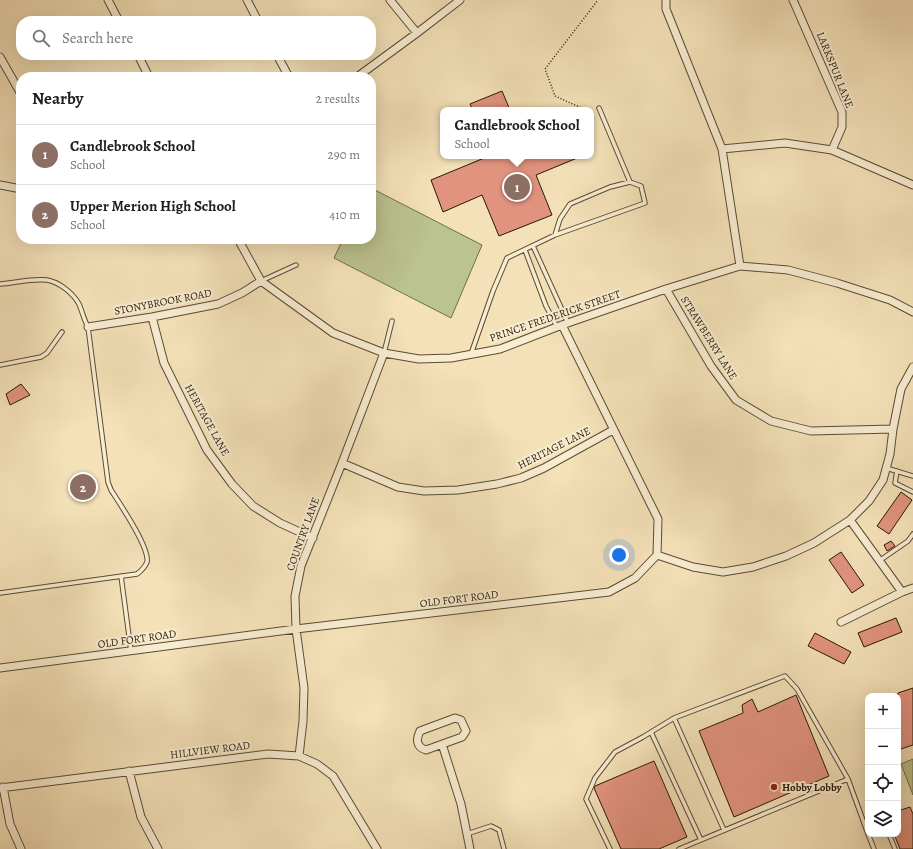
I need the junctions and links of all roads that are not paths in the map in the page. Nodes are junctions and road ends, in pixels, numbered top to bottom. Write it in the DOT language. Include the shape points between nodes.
graph roads {
  1 [pos="108,0"];
  2 [pos="247,0"];
  3 [pos="390,0"];
  4 [pos="460,0"];
  5 [pos="666,0"];
  6 [pos="793,0"];
  7 [pos="116,16"];
  8 [pos="255,16"];
  9 [pos="417,33"];
  10 [pos="0,57"];
  11 [pos="140,60"];
  12 [pos="280,60"];
  13 [pos="146,72"];
  14 [pos="286,72"];
  15 [pos="363,72"];
  16 [pos="16,85"];
  17 [pos="599,108"];
  18 [pos="722,149"];
  19 [pos="832,150"];
  20 [pos="630,182"];
  21 [pos="0,185"];
  22 [pos="913,185"];
  23 [pos="16,188"];
  24 [pos="555,234"];
  25 [pos="241,244"];
  26 [pos="532,246"];
  27 [pos="525,250"];
  28 [pos="296,265"];
  29 [pos="740,266"];
  30 [pos="261,281"];
  31 [pos="0,284"];
  32 [pos="666,289"];
  33 [pos="913,312"];
  34 [pos="152,317"];
  35 [pos="392,321"];
  36 [pos="562,325"];
  37 [pos="88,327"];
  38 [pos="62,332"];
  39 [pos="384,353"];
  40 [pos="471,354"];
  41 [pos="0,365"];
  42 [pos="913,367"];
  43 [pos="893,429"];
  44 [pos="613,430"];
  45 [pos="342,463"];
  46 [pos="886,468"];
  47 [pos="897,471"];
  48 [pos="913,474"];
  49 [pos="913,492"];
  50 [pos="850,520"];
  51 [pos="913,534"];
  52 [pos="313,538"];
  53 [pos="657,555"];
  54 [pos="879,561"];
  55 [pos="121,576"];
  56 [pos="913,588"];
  57 [pos="902,592"];
  58 [pos="0,593"];
  59 [pos="841,622"];
  60 [pos="296,629"];
  61 [pos="131,651"];
  62 [pos="0,668"];
  63 [pos="674,718"];
  64 [pos="651,732"];
  65 [pos="442,744"];
  66 [pos="299,756"];
  67 [pos="129,771"];
  68 [pos="848,779"];
  69 [pos="2,788"];
  70 [pos="865,826"];
  71 [pos="724,830"];
  72 [pos="467,834"];
  73 [pos="869,837"];
  74 [pos="890,837"];
  75 [pos="701,840"];
  76 [pos="21,849"];
  77 [pos="158,849"];
  78 [pos="377,849"];
  79 [pos="470,849"];
  80 [pos="504,849"];
  81 [pos="610,849"];
  82 [pos="679,849"];
  83 [pos="874,849"];
  84 [pos="895,849"];
  1 -- 7 [label="street"];
  2 -- 8 [label="street"];
  3 -- 9 [label="street"];
  4 -- 9 [label="street"];
  5 -- 18 [label="street" via="666,9"];
  6 -- 19 [label="street, LARKSPUR LANE" via="842,112 842,127"];
  9 -- 15 [label="street"];
  10 -- 16 [label="street"];
  11 -- 13 [label="street"];
  12 -- 14 [label="street"];
  17 -- 20 [label="lane"];
  18 -- 19 [label="street" via="785,143"];
  18 -- 29 [label="street"];
  19 -- 22 [label="street"];
  20 -- 24 [label="lane" via="610,187 570,204 560,219"];
  20 -- 24 [label="lane" via="641,186 645,203"];
  21 -- 23 [label="street"];
  24 -- 26 [label="lane"];
  25 -- 30 [label="street, PRINCE FREDERICK STREET"];
  26 -- 27 [label="lane"];
  26 -- 36 [label="lane"];
  27 -- 36 [label="lane" via="546,306"];
  27 -- 40 [label="lane" via="507,258"];
  28 -- 30 [label="lane"];
  29 -- 32 [label="street, PRINCE FREDERICK STREET"];
  29 -- 33 [label="street, PRINCE FREDERICK STREET" via="788,270 837,283 890,300"];
  30 -- 34 [label="street, STONYBROOK ROAD" via="218,304"];
  30 -- 39 [label="street, PRINCE FREDERICK STREET" via="333,333"];
  31 -- 37 [label="lane" via="47,280 58,284 75,298"];
  32 -- 36 [label="street, PRINCE FREDERICK STREET"];
  32 -- 43 [label="street, STRAWBERRY LANE" via="711,366 736,400 771,421 810,431"];
  34 -- 37 [label="street, STONYBROOK ROAD"];
  34 -- 52 [label="street, HERITAGE LANE" via="164,363 208,450 232,484 252,506 280,523"];
  35 -- 39 [label="lane"];
  36 -- 40 [label="street, PRINCE FREDERICK STREET" via="500,349"];
  36 -- 44 [label="street"];
  37 -- 55 [label="lane" via="108,482 146,552 147,561 143,569 137,574"];
  38 -- 41 [label="lane" via="47,353 41,357"];
  39 -- 40 [label="street, PRINCE FREDERICK STREET" via="419,359 451,358"];
  39 -- 45 [label="street, COUNTRY LANE"];
  42 -- 43 [label="street" via="901,389"];
  43 -- 46 [label="street"];
  44 -- 45 [label="street, HERITAGE LANE" via="521,478 458,490 424,491 398,487"];
  44 -- 53 [label="street" via="658,519"];
  45 -- 52 [label="street, COUNTRY LANE"];
  46 -- 47 [label="lane"];
  46 -- 50 [label="street" via="883,480 869,501"];
  47 -- 48 [label="lane"];
  47 -- 49 [label="lane" via="894,483"];
  50 -- 53 [label="street" via="814,543 753,567 723,572 693,567"];
  50 -- 54 [label="street"];
  51 -- 54 [label="lane" via="908,541"];
  52 -- 60 [label="street, COUNTRY LANE" via="301,566 295,596"];
  53 -- 60 [label="street, OLD FORT ROAD" via="635,578 610,592"];
  54 -- 57 [label="street"];
  55 -- 58 [label="lane"];
  55 -- 61 [label="lane"];
  56 -- 57 [label="street"];
  57 -- 59 [label="street"];
  60 -- 61 [label="street, OLD FORT ROAD"];
  60 -- 66 [label="street, COUNTRY LANE" via="304,688 304,721"];
  61 -- 62 [label="street, OLD FORT ROAD"];
  63 -- 64 [label="lane"];
  63 -- 68 [label="lane" via="785,676 797,689"];
  63 -- 71 [label="lane"];
  64 -- 75 [label="lane"];
  64 -- 81 [label="lane" via="615,752 595,778 586,799"];
  65 -- 65 [label="street" via="462,737 466,731 461,720 455,718 420,731 417,738 418,744 426,750"];
  65 -- 72 [label="street" via="461,804"];
  66 -- 67 [label="street, HILLVIEW ROAD" via="268,754"];
  66 -- 78 [label="street, HILLVIEW ROAD" via="334,776"];
  67 -- 69 [label="street, HILLVIEW ROAD"];
  67 -- 77 [label="street" via="141,817"];
  68 -- 70 [label="lane"];
  68 -- 71 [label="lane"];
  69 -- 76 [label="street" via="10,824"];
  71 -- 75 [label="lane"];
  72 -- 79 [label="street"];
  72 -- 80 [label="lane" via="491,826 498,830"];
  73 -- 83 [label="lane"];
  74 -- 84 [label="lane"];
  75 -- 82 [label="lane"];
}
